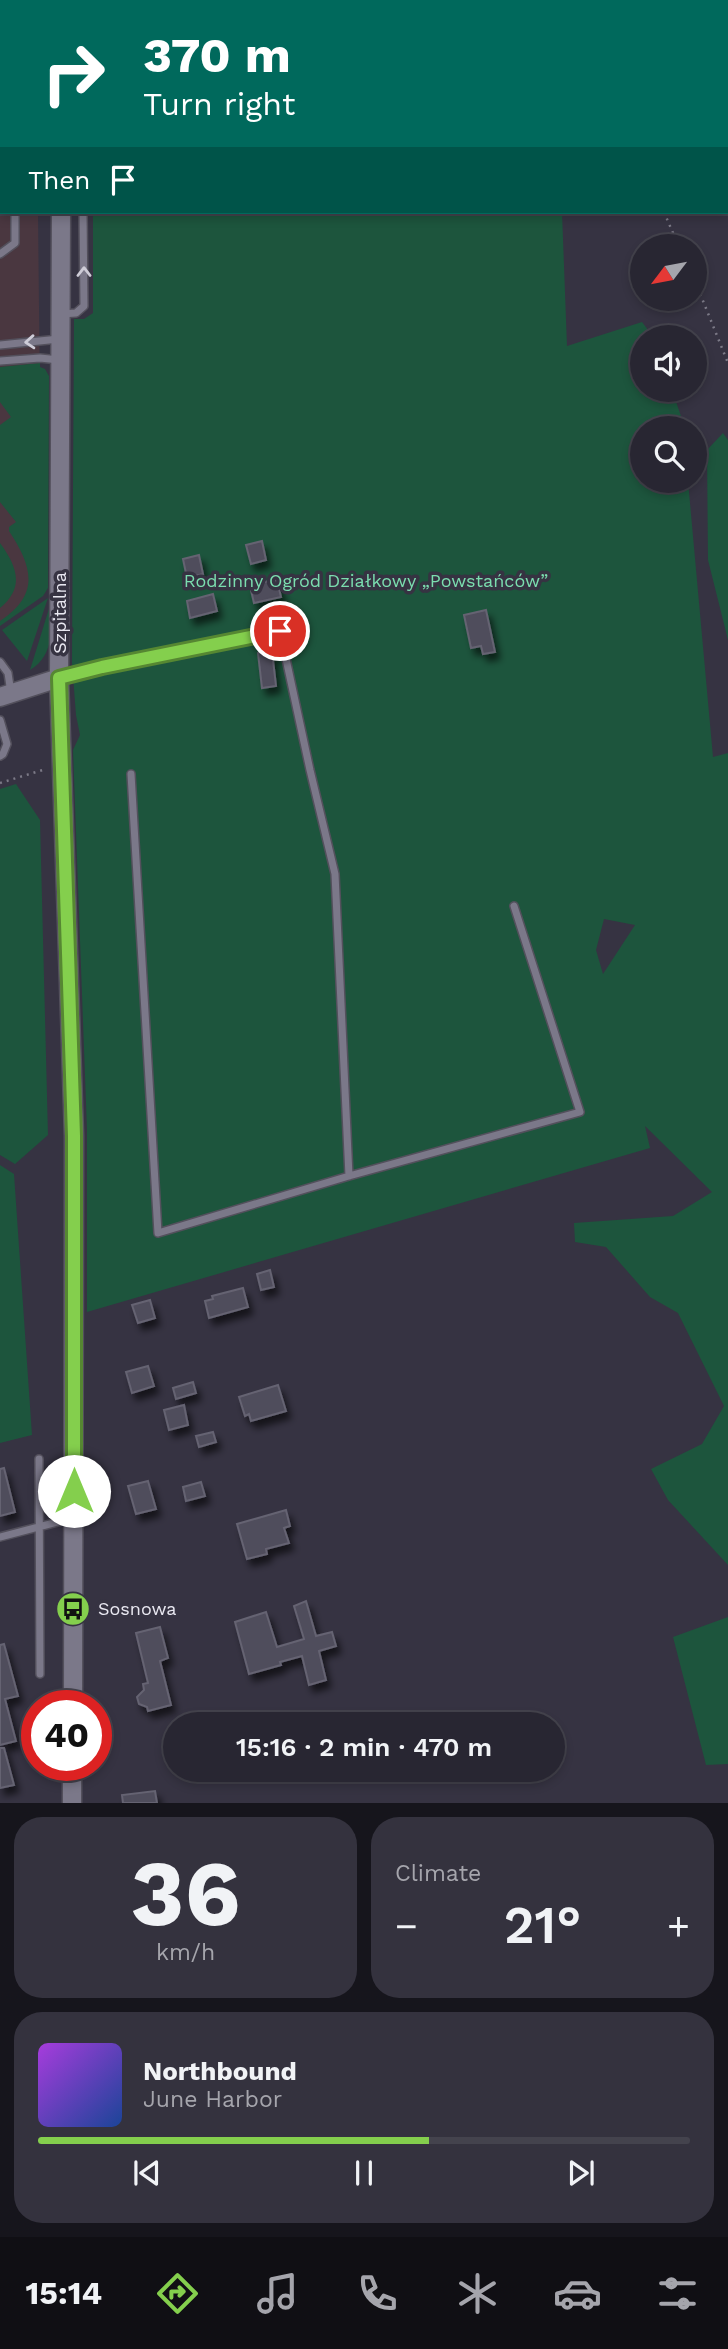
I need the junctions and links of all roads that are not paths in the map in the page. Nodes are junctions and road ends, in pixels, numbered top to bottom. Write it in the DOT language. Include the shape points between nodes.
graph roads {
  1 [pos="15,214"];
  2 [pos="61,214"];
  3 [pos="83,214"];
  4 [pos="0,254"];
  5 [pos="60,314"];
  6 [pos="60,339"];
  7 [pos="0,345"];
  8 [pos="0,361"];
  9 [pos="60,361"];
  10 [pos="0,662"];
  11 [pos="59,678"];
  12 [pos="5,696"];
  13 [pos="0,720"];
  14 [pos="0,756"];
  15 [pos="131,774"];
  16 [pos="514,906"];
  17 [pos="349,1176"];
  18 [pos="39,1460"];
  19 [pos="73,1518"];
  20 [pos="38,1527"];
  21 [pos="0,1537"];
  22 [pos="40,1674"];
  23 [pos="73,1690"];
  24 [pos="72,1781"];
  25 [pos="72,1803"];
  1 -- 4 [label="lane" via="15,243"];
  2 -- 5 [label="street, Szpitalna"];
  5 -- 3 [label="lane, one-way" via="76,313 84,306"];
  5 -- 6 [label="street, Szpitalna"];
  6 -- 7 [label="lane, one-way"];
  6 -- 9 [label="street, Szpitalna"];
  8 -- 9 [label="lane"];
  9 -- 11 [label="street, Szpitalna"];
  10 -- 12 [label="lane" via="8,673"];
  11 -- 12 [label="street"];
  11 -- 17 [label="lane" via="280,631 335,874"];
  11 -- 19 [label="street, Szpitalna" via="74,1136"];
  13 -- 14 [label="lane" via="7,744"];
  15 -- 17 [label="lane" via="158,1233"];
  16 -- 17 [label="lane" via="580,1112"];
  18 -- 20 [label="lane"];
  19 -- 20 [label="lane"];
  19 -- 23 [label="street, Szpitalna"];
  20 -- 21 [label="lane"];
  20 -- 22 [label="lane"];
  24 -- 25 [label="street"];
}
